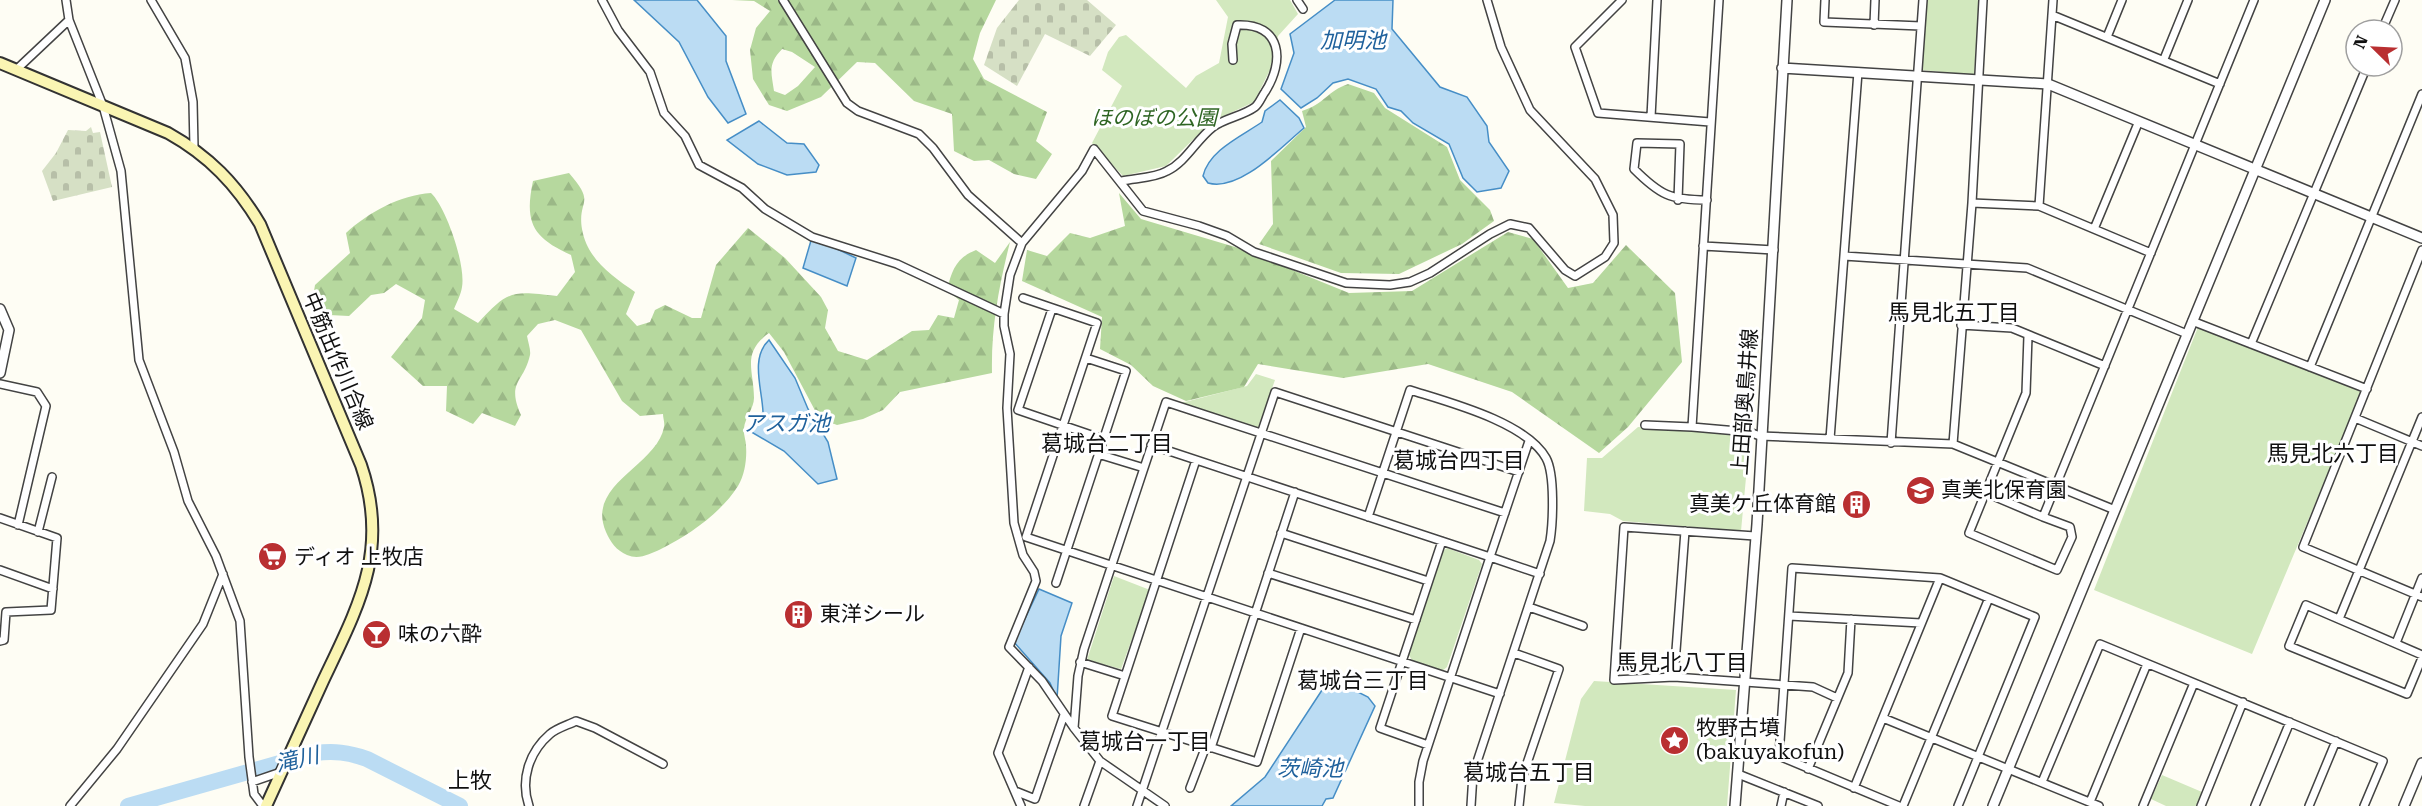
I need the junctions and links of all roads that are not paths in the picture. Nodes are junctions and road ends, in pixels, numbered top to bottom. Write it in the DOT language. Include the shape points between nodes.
graph roads {
  1 [pos="66,0"];
  2 [pos="151,0"];
  3 [pos="602,0"];
  4 [pos="783,0"];
  5 [pos="1297,0"];
  6 [pos="1487,0"];
  7 [pos="1622,0"];
  8 [pos="1657,0"];
  9 [pos="1719,0"];
  10 [pos="1786,0"];
  11 [pos="1825,0"];
  12 [pos="1875,0"];
  13 [pos="1923,0"];
  14 [pos="1983,0"];
  15 [pos="2053,0"];
  16 [pos="2122,0"];
  17 [pos="2188,0"];
  18 [pos="2254,0"];
  19 [pos="2325,0"];
  20 [pos="2395,0"];
  21 [pos="1303,9"];
  22 [pos="2052,15"];
  23 [pos="2387,18"];
  24 [pos="69,20"];
  25 [pos="1874,25"];
  26 [pos="1921,26"];
  27 [pos="2107,37"];
  28 [pos="2164,59"];
  29 [pos="1233,60"];
  30 [pos="0,63"];
  31 [pos="1782,68"];
  32 [pos="16,70"];
  33 [pos="1858,72"];
  34 [pos="1918,76"];
  35 [pos="2362,78"];
  36 [pos="1979,81"];
  37 [pos="2048,84"];
  38 [pos="2220,84"];
  39 [pos="2422,94"];
  40 [pos="103,106"];
  41 [pos="1651,117"];
  42 [pos="2139,121"];
  43 [pos="1710,122"];
  44 [pos="2196,144"];
  45 [pos="194,147"];
  46 [pos="2254,169"];
  47 [pos="1122,181"];
  48 [pos="2313,193"];
  49 [pos="1678,200"];
  50 [pos="1707,200"];
  51 [pos="1972,203"];
  52 [pos="2039,206"];
  53 [pos="2372,217"];
  54 [pos="2094,229"];
  55 [pos="2422,238"];
  56 [pos="1022,243"];
  57 [pos="1703,246"];
  58 [pos="1774,250"];
  59 [pos="2422,250"];
  60 [pos="2151,253"];
  61 [pos="1844,255"];
  62 [pos="1905,259"];
  63 [pos="1966,263"];
  64 [pos="1023,298"];
  65 [pos="0,309"];
  66 [pos="1052,309"];
  67 [pos="2128,309"];
  68 [pos="1005,314"];
  69 [pos="2192,321"];
  70 [pos="1961,325"];
  71 [pos="2187,334"];
  72 [pos="2028,336"];
  73 [pos="2251,344"];
  74 [pos="1086,358"];
  75 [pos="2105,366"];
  76 [pos="2310,367"];
  77 [pos="0,373"];
  78 [pos="0,384"];
  79 [pos="2367,389"];
  80 [pos="2422,417"];
  81 [pos="2355,418"];
  82 [pos="1064,425"];
  83 [pos="1645,425"];
  84 [pos="1692,427"];
  85 [pos="1397,432"];
  86 [pos="1260,433"];
  87 [pos="1760,436"];
  88 [pos="1103,439"];
  89 [pos="1830,440"];
  90 [pos="1529,441"];
  91 [pos="2412,442"];
  92 [pos="1891,443"];
  93 [pos="1953,444"];
  94 [pos="1152,445"];
  95 [pos="2422,446"];
  96 [pos="1098,454"];
  97 [pos="1196,460"];
  98 [pos="1998,462"];
  99 [pos="1144,468"];
  100 [pos="1519,472"];
  101 [pos="1383,473"];
  102 [pos="1246,476"];
  103 [pos="52,477"];
  104 [pos="2056,486"];
  105 [pos="1294,492"];
  106 [pos="1986,493"];
  107 [pos="2115,510"];
  108 [pos="1505,513"];
  109 [pos="1368,517"];
  110 [pos="2043,517"];
  111 [pos="0,518"];
  112 [pos="18,525"];
  113 [pos="1684,531"];
  114 [pos="38,532"];
  115 [pos="1281,533"];
  116 [pos="1755,536"];
  117 [pos="1442,541"];
  118 [pos="1066,551"];
  119 [pos="1491,557"];
  120 [pos="1111,566"];
  121 [pos="0,570"];
  122 [pos="2358,572"];
  123 [pos="1268,573"];
  124 [pos="223,574"];
  125 [pos="1540,574"];
  126 [pos="1940,578"];
  127 [pos="2422,578"];
  128 [pos="1156,581"];
  129 [pos="1428,581"];
  130 [pos="1056,583"];
  131 [pos="53,589"];
  132 [pos="2419,595"];
  133 [pos="1206,597"];
  134 [pos="1989,598"];
  135 [pos="1529,607"];
  136 [pos="1255,613"];
  137 [pos="1789,616"];
  138 [pos="1851,619"];
  139 [pos="2338,619"];
  140 [pos="1416,620"];
  141 [pos="1921,624"];
  142 [pos="1583,626"];
  143 [pos="1300,628"];
  144 [pos="0,641"];
  145 [pos="2396,643"];
  146 [pos="1514,653"];
  147 [pos="2422,657"];
  148 [pos="1080,662"];
  149 [pos="1402,662"];
  150 [pos="2147,664"];
  151 [pos="1029,667"];
  152 [pos="1125,676"];
  153 [pos="1674,677"];
  154 [pos="1451,678"];
  155 [pos="1745,682"];
  156 [pos="2194,683"];
  157 [pos="1784,686"];
  158 [pos="1500,694"];
  159 [pos="1837,699"];
  160 [pos="2243,702"];
  161 [pos="1064,715"];
  162 [pos="1883,718"];
  163 [pos="2290,722"];
  164 [pos="1074,728"];
  165 [pos="1162,732"];
  166 [pos="1931,737"];
  167 [pos="2336,741"];
  168 [pos="1428,744"];
  169 [pos="1208,747"];
  170 [pos="1979,757"];
  171 [pos="1100,760"];
  172 [pos="2422,763"];
  173 [pos="663,764"];
  174 [pos="1808,769"];
  175 [pos="2008,769"];
  176 [pos="281,772"];
  177 [pos="1738,774"];
  178 [pos="252,782"];
  179 [pos="2042,782"];
  180 [pos="1190,788"];
  181 [pos="1854,788"];
  182 [pos="1015,791"];
  183 [pos="1142,791"];
  184 [pos="1784,792"];
  185 [pos="2090,802"];
  186 [pos="70,806"];
  187 [pos="265,806"];
  188 [pos="530,806"];
  189 [pos="1021,806"];
  190 [pos="1084,806"];
  191 [pos="1137,806"];
  192 [pos="1165,806"];
  193 [pos="1419,806"];
  194 [pos="1471,806"];
  195 [pos="1519,806"];
  196 [pos="1735,806"];
  197 [pos="1781,806"];
  198 [pos="1818,806"];
  199 [pos="1901,806"];
  200 [pos="1958,806"];
  201 [pos="1993,806"];
  202 [pos="2099,806"];
  203 [pos="2143,806"];
  204 [pos="2201,806"];
  205 [pos="2255,806"];
  206 [pos="2309,806"];
  207 [pos="2364,806"];
  208 [pos="2404,806"];
  1 -- 24 [label="street"];
  2 -- 45 [label="street" via="185,58 193,102"];
  3 -- 68 [label="street" via="618,30 650,72 664,113 685,136 699,165 742,188 765,209 812,237 897,264"];
  4 -- 56 [label="street" via="847,102 858,111 919,134 968,195"];
  5 -- 21 [label="street"];
  6 -- 47 [label="street" via="1501,47 1530,110 1595,179 1613,215 1614,243 1605,257 1575,276 1565,270 1529,228 1510,224 1410,282 1346,284 1254,252 1227,236 1143,211"];
  7 -- 41 [label="street" via="1575,47 1599,113"];
  8 -- 41 [label="street"];
  9 -- 43 [label="street"];
  10 -- 31 [label="street, 上田部奥鳥井線"];
  11 -- 25 [label="street" via="1824,22"];
  12 -- 25 [label="street"];
  13 -- 26 [label="street"];
  14 -- 36 [label="street"];
  15 -- 22 [label="street"];
  16 -- 27 [label="street"];
  17 -- 28 [label="street"];
  18 -- 38 [label="street"];
  19 -- 46 [label="street"];
  20 -- 23 [label="street"];
  22 -- 27 [label="street"];
  22 -- 37 [label="street"];
  24 -- 32 [label="street"];
  24 -- 40 [label="street"];
  25 -- 26 [label="street"];
  26 -- 34 [label="street"];
  27 -- 28 [label="street"];
  28 -- 38 [label="street"];
  29 -- 47 [label="street" via="1232,44 1238,25 1261,29 1274,41 1279,52 1278,66 1255,107 1213,127 1166,172"];
  30 -- 32 [label="main road, 中筋出作川合線"];
  31 -- 33 [label="street"];
  31 -- 58 [label="street, 上田部奥鳥井線"];
  32 -- 40 [label="main road, 中筋出作川合線"];
  33 -- 34 [label="street"];
  33 -- 61 [label="street"];
  34 -- 36 [label="street"];
  34 -- 62 [label="street"];
  35 -- 48 [label="street"];
  36 -- 37 [label="street"];
  36 -- 51 [label="street"];
  37 -- 42 [label="street"];
  37 -- 52 [label="street"];
  38 -- 44 [label="street"];
  39 -- 53 [label="street"];
  40 -- 45 [label="main road, 中筋出作川合線"];
  40 -- 124 [label="street" via="125,192 140,360 188,501"];
  41 -- 43 [label="street"];
  42 -- 44 [label="street"];
  42 -- 54 [label="street"];
  43 -- 50 [label="street"];
  44 -- 46 [label="street"];
  44 -- 60 [label="street"];
  45 -- 176 [label="main road, 中筋出作川合線" via="220,169 260,224 361,465 370,497 373,547 366,585"];
  46 -- 48 [label="street"];
  46 -- 69 [label="street"];
  47 -- 56 [label="street" via="1094,149 1082,171"];
  48 -- 53 [label="street"];
  48 -- 73 [label="street"];
  49 -- 49 [label="street" via="1650,185 1634,169 1637,143 1680,144"];
  49 -- 50 [label="street"];
  50 -- 57 [label="street"];
  51 -- 52 [label="street"];
  51 -- 63 [label="street"];
  52 -- 54 [label="street"];
  53 -- 55 [label="street"];
  53 -- 76 [label="street"];
  54 -- 60 [label="street"];
  56 -- 68 [label="street" via="1010,275"];
  57 -- 58 [label="street"];
  57 -- 84 [label="street"];
  58 -- 87 [label="street, 上田部奥鳥井線"];
  59 -- 79 [label="street"];
  60 -- 67 [label="street"];
  61 -- 62 [label="street"];
  61 -- 89 [label="street"];
  62 -- 63 [label="street"];
  62 -- 92 [label="street"];
  63 -- 67 [label="street" via="2027,268"];
  63 -- 70 [label="street"];
  64 -- 66 [label="street"];
  65 -- 77 [label="street" via="9,330"];
  66 -- 74 [label="street" via="1097,323"];
  66 -- 82 [label="street" via="1018,410"];
  67 -- 71 [label="street"];
  67 -- 75 [label="street"];
  68 -- 151 [label="street" via="1010,346 1007,408 1014,523 1023,555 1036,576 1009,647"];
  69 -- 71 [label="street"];
  69 -- 73 [label="street"];
  70 -- 72 [label="street" via="2012,328"];
  70 -- 93 [label="street"];
  71 -- 107 [label="street"];
  72 -- 75 [label="street"];
  72 -- 98 [label="street" via="2026,393"];
  73 -- 76 [label="street"];
  74 -- 82 [label="street"];
  74 -- 88 [label="street" via="1126,371"];
  75 -- 104 [label="street"];
  76 -- 79 [label="street"];
  78 -- 112 [label="street" via="37,392 46,406"];
  79 -- 81 [label="street"];
  80 -- 91 [label="street"];
  81 -- 91 [label="street"];
  81 -- 122 [label="street" via="2302,548"];
  82 -- 88 [label="street"];
  82 -- 118 [label="street" via="1026,537"];
  83 -- 84 [label="street"];
  84 -- 87 [label="street"];
  85 -- 86 [label="street" via="1275,392"];
  85 -- 90 [label="street" via="1410,390 1489,416"];
  85 -- 100 [label="street"];
  85 -- 101 [label="street"];
  86 -- 94 [label="street" via="1166,402"];
  86 -- 101 [label="street"];
  86 -- 102 [label="street"];
  87 -- 89 [label="street"];
  87 -- 116 [label="street, 上田部奥鳥井線"];
  88 -- 96 [label="street"];
  89 -- 92 [label="street"];
  90 -- 100 [label="street"];
  90 -- 125 [label="street" via="1546,457 1549,471 1551,530"];
  91 -- 95 [label="street"];
  91 -- 122 [label="street"];
  92 -- 93 [label="street"];
  93 -- 98 [label="street"];
  94 -- 97 [label="street"];
  94 -- 99 [label="street"];
  96 -- 99 [label="street"];
  96 -- 118 [label="street"];
  97 -- 102 [label="street"];
  97 -- 128 [label="street"];
  98 -- 104 [label="street"];
  98 -- 106 [label="street"];
  99 -- 120 [label="street"];
  100 -- 108 [label="street"];
  101 -- 108 [label="street"];
  101 -- 109 [label="street"];
  102 -- 105 [label="street"];
  102 -- 133 [label="street"];
  103 -- 114 [label="street"];
  104 -- 107 [label="street"];
  104 -- 110 [label="street"];
  105 -- 109 [label="street"];
  105 -- 115 [label="street"];
  106 -- 110 [label="street"];
  106 -- 110 [label="street" via="1969,533 2057,570 2072,537 2070,527"];
  107 -- 175 [label="street"];
  108 -- 119 [label="street"];
  109 -- 117 [label="street"];
  111 -- 112 [label="street"];
  112 -- 114 [label="street"];
  113 -- 116 [label="street"];
  113 -- 153 [label="street"];
  113 -- 153 [label="street" via="1624,526 1614,680"];
  114 -- 131 [label="street" via="57,538"];
  115 -- 123 [label="street"];
  115 -- 129 [label="street"];
  116 -- 155 [label="street, 上田部奥鳥井線"];
  117 -- 119 [label="street"];
  117 -- 129 [label="street"];
  118 -- 120 [label="street"];
  118 -- 130 [label="street"];
  119 -- 125 [label="street"];
  119 -- 154 [label="street"];
  120 -- 128 [label="street"];
  120 -- 148 [label="street"];
  121 -- 131 [label="street"];
  122 -- 132 [label="street"];
  122 -- 139 [label="street"];
  123 -- 136 [label="street"];
  123 -- 140 [label="street"];
  124 -- 178 [label="street" via="243,634 243,685"];
  124 -- 186 [label="street" via="203,624 117,749"];
  125 -- 135 [label="street"];
  126 -- 134 [label="street"];
  126 -- 137 [label="street" via="1792,568"];
  126 -- 141 [label="street"];
  127 -- 132 [label="street"];
  128 -- 133 [label="street"];
  128 -- 152 [label="street"];
  129 -- 140 [label="street"];
  131 -- 144 [label="street" via="51,610 6,612"];
  132 -- 145 [label="street"];
  133 -- 136 [label="street"];
  133 -- 165 [label="street"];
  134 -- 166 [label="street"];
  134 -- 170 [label="street" via="2035,616"];
  135 -- 142 [label="street"];
  135 -- 146 [label="street"];
  136 -- 143 [label="street"];
  136 -- 169 [label="street"];
  137 -- 138 [label="street"];
  137 -- 157 [label="street"];
  138 -- 141 [label="street"];
  138 -- 159 [label="street" via="1848,672"];
  139 -- 145 [label="street"];
  139 -- 147 [label="street" via="2306,605 2289,646 2407,694"];
  140 -- 149 [label="street"];
  141 -- 162 [label="street"];
  143 -- 149 [label="street"];
  143 -- 169 [label="street" via="1257,762"];
  145 -- 147 [label="street"];
  146 -- 158 [label="street"];
  146 -- 195 [label="street" via="1558,669 1522,778"];
  148 -- 152 [label="street"];
  148 -- 164 [label="street"];
  149 -- 154 [label="street"];
  149 -- 168 [label="street" via="1380,728"];
  150 -- 156 [label="street"];
  150 -- 179 [label="street" via="2100,644"];
  150 -- 185 [label="street"];
  151 -- 161 [label="street"];
  151 -- 182 [label="street" via="998,753"];
  152 -- 165 [label="street" via="1112,716"];
  153 -- 155 [label="street"];
  154 -- 158 [label="street"];
  154 -- 168 [label="street"];
  155 -- 157 [label="street"];
  155 -- 177 [label="street, 上田部奥鳥井線"];
  156 -- 160 [label="street"];
  156 -- 203 [label="street"];
  157 -- 159 [label="street" via="1813,687"];
  157 -- 174 [label="street" via="1779,756"];
  158 -- 194 [label="street" via="1471,781"];
  159 -- 174 [label="street"];
  160 -- 163 [label="street"];
  160 -- 204 [label="street"];
  161 -- 164 [label="street"];
  161 -- 182 [label="street" via="1035,799"];
  162 -- 166 [label="street"];
  162 -- 181 [label="street"];
  163 -- 167 [label="street"];
  163 -- 205 [label="street"];
  164 -- 171 [label="street"];
  165 -- 169 [label="street"];
  165 -- 183 [label="street"];
  166 -- 170 [label="street"];
  166 -- 199 [label="street"];
  167 -- 206 [label="street"];
  167 -- 207 [label="street" via="2383,761"];
  168 -- 193 [label="street" via="1420,772"];
  169 -- 180 [label="street"];
  170 -- 175 [label="street"];
  170 -- 200 [label="street"];
  171 -- 183 [label="street"];
  171 -- 190 [label="street"];
  172 -- 208 [label="street"];
  173 -- 188 [label="street" via="576,722 551,733 536,750 526,771 525,793"];
  174 -- 181 [label="street"];
  175 -- 179 [label="street"];
  175 -- 201 [label="street"];
  176 -- 178 [label="street"];
  176 -- 187 [label="main road, 中筋出作川合線"];
  177 -- 184 [label="street"];
  177 -- 196 [label="street, 上田部奥鳥井線"];
  178 -- 187 [label="street" via="256,800"];
  179 -- 185 [label="street"];
  181 -- 199 [label="street"];
  182 -- 189 [label="street"];
  183 -- 191 [label="street"];
  183 -- 192 [label="street"];
  184 -- 197 [label="street"];
  184 -- 198 [label="street"];
  185 -- 202 [label="street"];
}
